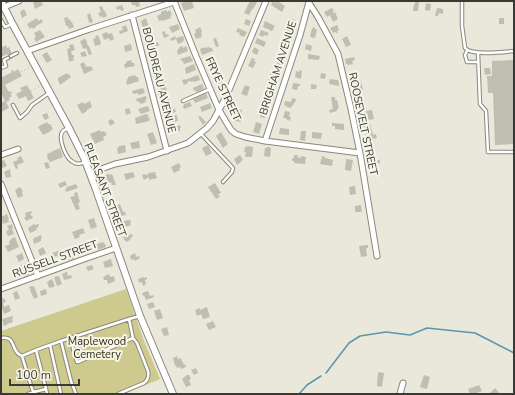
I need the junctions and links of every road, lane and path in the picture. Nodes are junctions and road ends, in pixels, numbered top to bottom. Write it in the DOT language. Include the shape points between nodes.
graph roads {
  1 [pos="20,1"];
  2 [pos="174,1"];
  3 [pos="266,1"];
  4 [pos="462,1"];
  5 [pos="13,2"];
  6 [pos="309,2"];
  7 [pos="3,4"];
  8 [pos="132,15"];
  9 [pos="1,20"];
  10 [pos="12,23"];
  11 [pos="2,24"];
  12 [pos="467,51"];
  13 [pos="514,51"];
  14 [pos="27,52"];
  15 [pos="17,53"];
  16 [pos="478,53"];
  17 [pos="2,60"];
  18 [pos="478,62"];
  19 [pos="31,67"];
  20 [pos="1,68"];
  21 [pos="21,72"];
  22 [pos="41,85"];
  23 [pos="210,89"];
  24 [pos="31,91"];
  25 [pos="50,93"];
  26 [pos="183,101"];
  27 [pos="13,105"];
  28 [pos="219,110"];
  29 [pos="69,128"];
  30 [pos="201,134"];
  31 [pos="265,140"];
  32 [pos="18,149"];
  33 [pos="167,151"];
  34 [pos="514,152"];
  35 [pos="360,153"];
  36 [pos="1,155"];
  37 [pos="85,162"];
  38 [pos="90,173"];
  39 [pos="223,182"];
  40 [pos="1,184"];
  41 [pos="116,248"];
  42 [pos="377,256"];
  43 [pos="38,276"];
  44 [pos="1,289"];
  45 [pos="140,316"];
  46 [pos="129,319"];
  47 [pos="1,338"];
  48 [pos="70,338"];
  49 [pos="133,338"];
  50 [pos="61,342"];
  51 [pos="50,345"];
  52 [pos="36,350"];
  53 [pos="22,356"];
  54 [pos="403,383"];
  55 [pos="46,389"];
  56 [pos="34,392"];
  57 [pos="28,394"];
  58 [pos="47,394"];
  59 [pos="61,394"];
  60 [pos="76,394"];
  61 [pos="118,394"];
  62 [pos="174,394"];
  63 [pos="400,394"];
  1 -- 5 [label="street"];
  2 -- 8 [label="street"];
  2 -- 23 [label="street, FRYE STREET"];
  3 -- 28 [label="street"];
  4 -- 12 [label="lane" via="462,26"];
  5 -- 7 [label="street"];
  6 -- 31 [label="street, BRIGHAM AVENUE"];
  6 -- 35 [label="street, ROOSEVELT STREET" via="338,54"];
  7 -- 10 [label="street, PLEASANT STREET"];
  8 -- 14 [label="street"];
  8 -- 33 [label="street, BOUDREAU AVENUE"];
  9 -- 11 [label="lane"];
  10 -- 11 [label="lane" via="5,27"];
  10 -- 14 [label="street, PLEASANT STREET"];
  12 -- 16 [label="lane"];
  12 -- 18 [label="lane" via="467,62"];
  13 -- 16 [label="lane"];
  14 -- 25 [label="street, PLEASANT STREET"];
  15 -- 17 [label="lane"];
  16 -- 18 [label="lane"];
  17 -- 20 [label="lane" via="6,66"];
  18 -- 34 [label="lane" via="480,104 486,111 488,152"];
  19 -- 21 [label="path"];
  22 -- 24 [label="path"];
  23 -- 26 [label="lane"];
  23 -- 28 [label="street, FRYE STREET"];
  25 -- 27 [label="lane" via="32,105 20,118"];
  25 -- 29 [label="street, PLEASANT STREET"];
  28 -- 30 [label="street"];
  28 -- 31 [label="street, FRYE STREET" via="236,134"];
  29 -- 37 [label="street, PLEASANT STREET"];
  29 -- 37 [label="lane" via="63,131 60,140 68,158 75,163"];
  30 -- 33 [label="street" via="188,143"];
  30 -- 39 [label="lane" via="233,168"];
  31 -- 35 [label="street, FRYE STREET"];
  32 -- 36 [label="street"];
  33 -- 38 [label="street"];
  35 -- 42 [label="street, ROOSEVELT STREET"];
  37 -- 38 [label="street, PLEASANT STREET"];
  38 -- 41 [label="street, PLEASANT STREET"];
  40 -- 43 [label="street"];
  41 -- 43 [label="street, RUSSELL STREET"];
  41 -- 45 [label="street, PLEASANT STREET"];
  43 -- 44 [label="street, RUSSELL STREET"];
  45 -- 46 [label="lane"];
  45 -- 62 [label="street, PLEASANT STREET"];
  46 -- 48 [label="lane"];
  46 -- 49 [label="lane"];
  47 -- 53 [label="lane" via="9,338 16,353"];
  48 -- 49 [label="lane" via="78,362"];
  48 -- 50 [label="lane"];
  49 -- 61 [label="lane" via="148,371 148,378 146,382"];
  50 -- 51 [label="lane"];
  50 -- 60 [label="lane"];
  51 -- 52 [label="lane"];
  51 -- 59 [label="lane"];
  52 -- 53 [label="lane"];
  52 -- 55 [label="lane"];
  53 -- 56 [label="lane"];
  54 -- 63 [label="street"];
  55 -- 56 [label="lane"];
  55 -- 58 [label="lane"];
  56 -- 57 [label="lane"];
}
